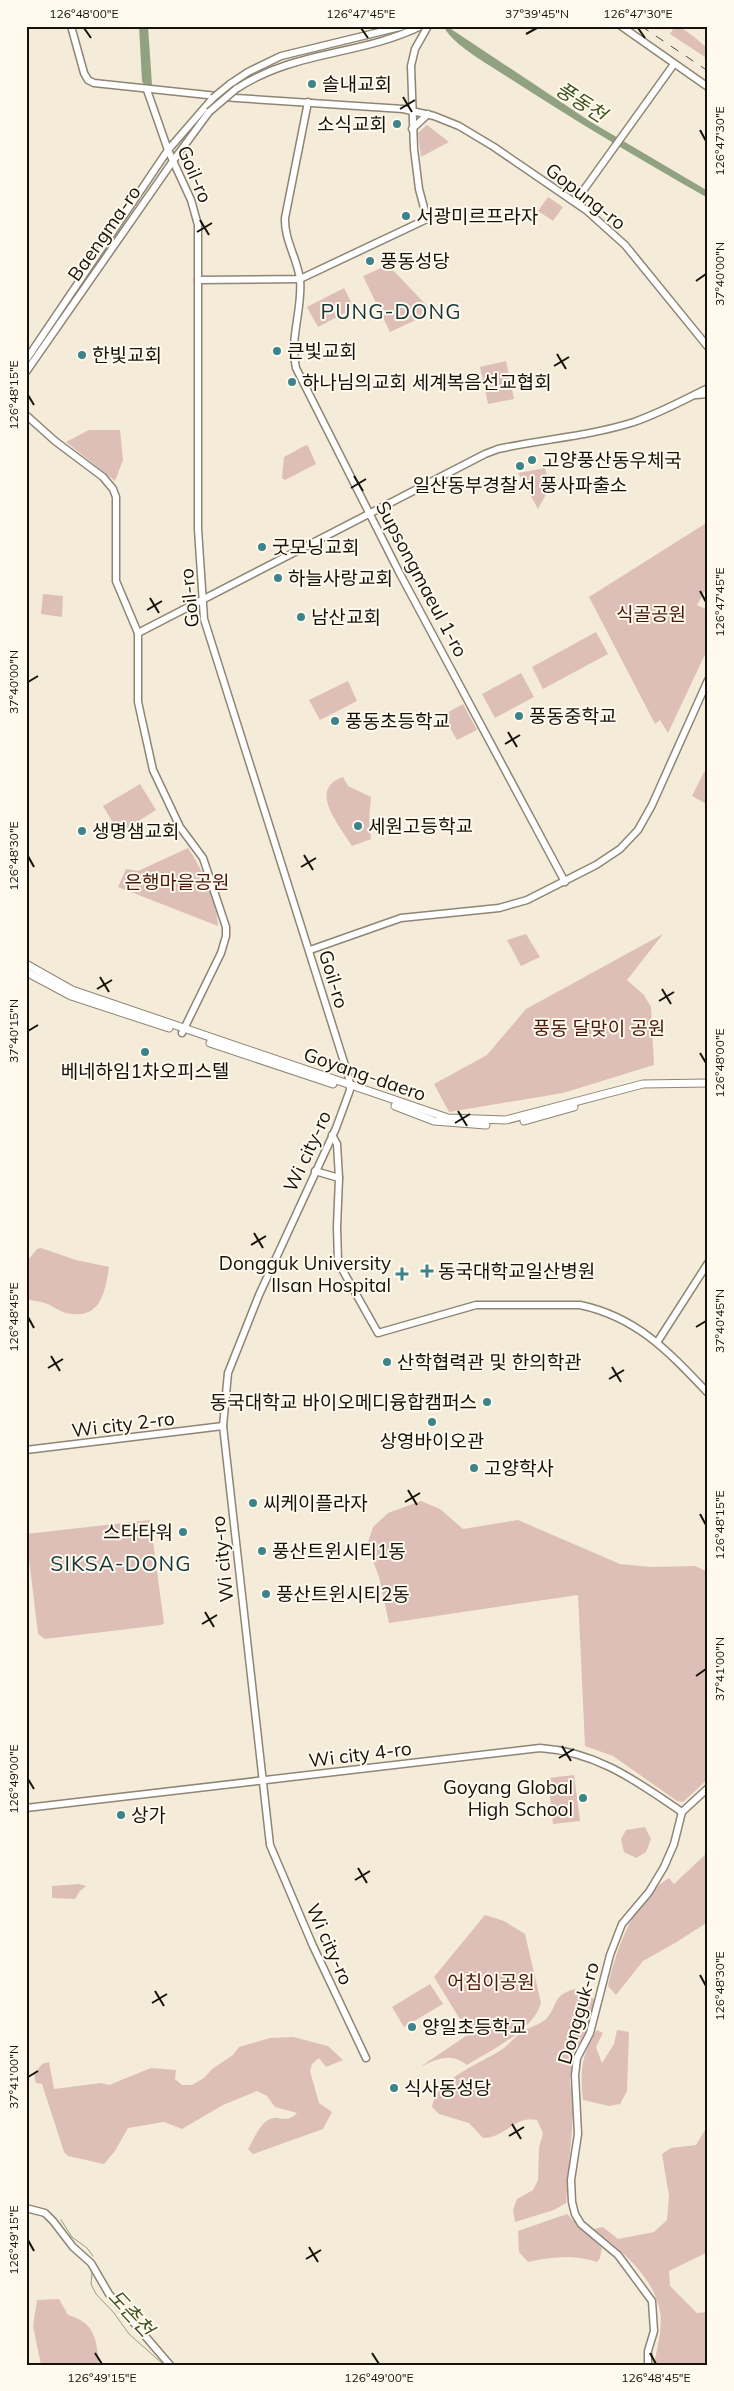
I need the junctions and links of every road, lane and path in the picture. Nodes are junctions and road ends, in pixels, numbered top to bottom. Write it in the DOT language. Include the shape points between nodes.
graph roads {
  1 [pos="71,26"];
  2 [pos="404,26"];
  3 [pos="421,26"];
  4 [pos="428,26"];
  5 [pos="621,26"];
  6 [pos="674,64"];
  7 [pos="708,87"];
  8 [pos="144,89"];
  9 [pos="308,102"];
  10 [pos="412,111"];
  11 [pos="428,114"];
  12 [pos="412,129"];
  13 [pos="168,150"];
  14 [pos="173,161"];
  15 [pos="575,202"];
  16 [pos="300,279"];
  17 [pos="198,280"];
  18 [pos="708,347"];
  19 [pos="26,360"];
  20 [pos="26,372"];
  21 [pos="708,388"];
  22 [pos="708,394"];
  23 [pos="694,395"];
  24 [pos="26,415"];
  25 [pos="370,513"];
  26 [pos="201,600"];
  27 [pos="138,633"];
  28 [pos="708,680"];
  29 [pos="565,882"];
  30 [pos="310,950"];
  31 [pos="26,964"];
  32 [pos="26,972"];
  33 [pos="182,1031"];
  34 [pos="708,1083"];
  35 [pos="350,1088"];
  36 [pos="708,1088"];
  37 [pos="332,1135"];
  38 [pos="315,1171"];
  39 [pos="339,1178"];
  40 [pos="708,1263"];
  41 [pos="658,1341"];
  42 [pos="708,1393"];
  43 [pos="223,1426"];
  44 [pos="26,1450"];
  45 [pos="262,1781"];
  46 [pos="708,1788"];
  47 [pos="26,1808"];
  48 [pos="682,1812"];
  49 [pos="366,2058"];
  50 [pos="26,2208"];
  51 [pos="170,2365"];
  52 [pos="648,2365"];
  1 -- 8 [label="street" via="88,80"];
  2 -- 13 [label="street, Baengma-ro, bridge" via="282,56 260,66 230,84 202,108"];
  3 -- 14 [label="street, Baengma-ro, bridge" via="393,39 288,63 265,72 236,89 209,112"];
  4 -- 10 [label="street" via="415,48 411,66"];
  5 -- 6 [label="street"];
  6 -- 7 [label="street"];
  6 -- 15 [label="street"];
  8 -- 9 [label="street, Gopung-ro"];
  8 -- 13 [label="street, Goil-ro"];
  9 -- 10 [label="street, Gopung-ro"];
  9 -- 16 [label="street, Supsongmaeul 1-ro" via="285,218"];
  10 -- 11 [label="street, Gopung-ro"];
  10 -- 12 [label="street"];
  11 -- 12 [label="street"];
  11 -- 15 [label="street, Gopung-ro" via="459,126"];
  12 -- 16 [label="street" via="418,189 427,219"];
  13 -- 14 [label="street, Goil-ro"];
  13 -- 19 [label="street, Baengma-ro"];
  14 -- 17 [label="street, Goil-ro" via="198,225"];
  14 -- 20 [label="street, Baengma-ro"];
  15 -- 18 [label="street, Gopung-ro" via="625,245"];
  16 -- 17 [label="street"];
  16 -- 25 [label="street, Supsongmaeul 1-ro" via="293,341 296,368"];
  17 -- 26 [label="street, Goil-ro"];
  21 -- 23 [label="street"];
  22 -- 23 [label="street"];
  23 -- 25 [label="street" via="634,422 498,449"];
  24 -- 27 [label="street" via="103,477 113,489 116,497 116,581"];
  25 -- 26 [label="street"];
  25 -- 29 [label="street, Supsongmaeul 1-ro"];
  26 -- 27 [label="street"];
  26 -- 30 [label="street, Goil-ro" via="211,647"];
  27 -- 33 [label="street" via="138,702 153,770 180,827 203,858 226,927 224,945"];
  28 -- 29 [label="street" via="638,830 620,849"];
  29 -- 30 [label="street" via="527,900 499,908 401,918"];
  30 -- 35 [label="street, Goil-ro" via="350,1078"];
  31 -- 33 [label="main road, Goyang-daero" via="64,987"];
  32 -- 33 [label="main road, Goyang-daero" via="71,996"];
  33 -- 35 [label="main road, Goyang-daero"];
  34 -- 35 [label="main road, Goyang-daero" via="643,1084 522,1117 487,1121 434,1115"];
  35 -- 36 [label="main road, Goyang-daero" via="434,1121 487,1125 548,1116 641,1089 663,1086"];
  35 -- 37 [label="street, Wi city-ro"];
  37 -- 38 [label="street, Wi city-ro"];
  37 -- 39 [label="street" via="337,1144"];
  38 -- 39 [label="street"];
  38 -- 43 [label="street, Wi city-ro" via="251,1312 228,1373"];
  39 -- 41 [label="street" via="338,1262 378,1332 476,1305 580,1304 626,1321"];
  40 -- 41 [label="street"];
  41 -- 42 [label="street"];
  43 -- 44 [label="street, Wi city 2-ro"];
  43 -- 45 [label="street, Wi city-ro"];
  45 -- 47 [label="street, Wi city 4-ro"];
  45 -- 48 [label="street, Wi city 4-ro" via="540,1748 556,1749 616,1769"];
  45 -- 49 [label="street, Wi city-ro" via="270,1845"];
  46 -- 48 [label="street"];
  48 -- 52 [label="street, Dongguk-ro" via="664,1867 622,1924 616,1938 590,2033 577,2058 575,2075 578,2134 571,2180 575,2214 581,2224 618,2255 652,2301 654,2331"];
  50 -- 51 [label="street" via="48,2215 73,2248 91,2263 109,2294"];
}
